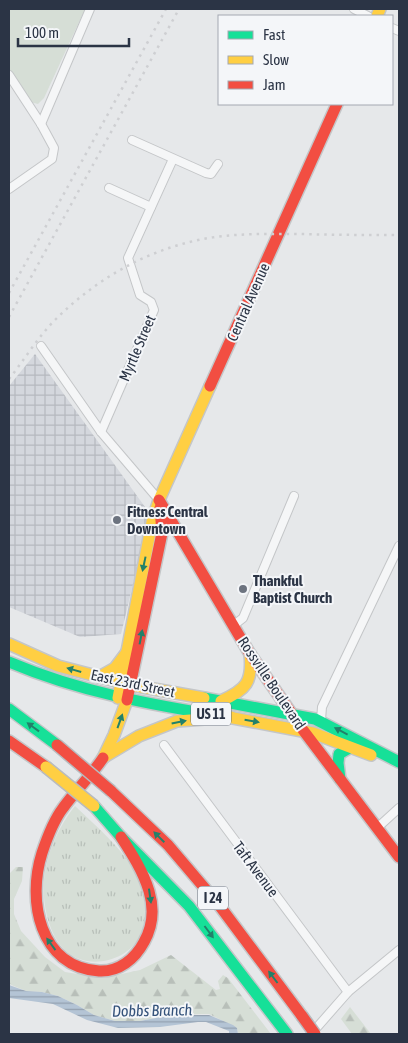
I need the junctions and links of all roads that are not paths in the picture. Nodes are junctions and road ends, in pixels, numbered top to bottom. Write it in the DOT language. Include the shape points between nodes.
graph roads {
  1 [pos="90,9"];
  2 [pos="354,9"];
  3 [pos="366,15"];
  4 [pos="9,75"];
  5 [pos="337,105"];
  6 [pos="41,124"];
  7 [pos="132,140"];
  8 [pos="173,159"];
  9 [pos="218,164"];
  10 [pos="109,188"];
  11 [pos="9,189"];
  12 [pos="152,207"];
  13 [pos="40,346"];
  14 [pos="101,432"];
  15 [pos="294,496"];
  16 [pos="159,500"];
  17 [pos="399,546"];
  18 [pos="234,625"];
  19 [pos="9,644"];
  20 [pos="127,652"];
  21 [pos="250,654"];
  22 [pos="9,662"];
  23 [pos="99,677"];
  24 [pos="126,684"];
  25 [pos="122,699"];
  26 [pos="221,701"];
  27 [pos="9,709"];
  28 [pos="291,713"];
  29 [pos="230,718"];
  30 [pos="321,720"];
  31 [pos="304,731"];
  32 [pos="9,741"];
  33 [pos="164,746"];
  34 [pos="351,747"];
  35 [pos="104,757"];
  36 [pos="399,762"];
  37 [pos="399,766"];
  38 [pos="340,779"];
  39 [pos="399,808"];
  40 [pos="376,828"];
  41 [pos="121,837"];
  42 [pos="399,857"];
  43 [pos="399,950"];
  44 [pos="348,992"];
  45 [pos="286,1033"];
  46 [pos="311,1034"];
  47 [pos="315,1034"];
  1 -- 6 [label="street"];
  2 -- 3 [label="street"];
  4 -- 6 [label="street"];
  5 -- 16 [label="main road, Central Avenue"];
  6 -- 11 [label="street" via="54,148 52,159"];
  7 -- 8 [label="street"];
  8 -- 9 [label="street" via="211,174"];
  8 -- 12 [label="street, Myrtle Street"];
  10 -- 12 [label="street"];
  12 -- 14 [label="street, Myrtle Street" via="128,258 140,295 151,302 154,310"];
  13 -- 14 [label="street"];
  14 -- 16 [label="street"];
  15 -- 18 [label="street" via="243,618"];
  16 -- 18 [label="main road, Rossville Boulevard"];
  16 -- 20 [label="main road, Central Avenue, one-way"];
  24 -- 16 [label="main road, Central Avenue, one-way" via="162,533"];
  17 -- 30 [label="street" via="322,707"];
  18 -- 21 [label="main road, Rossville Boulevard"];
  23 -- 19 [label="main road, East 23rd Street / US 11, one-way" via="58,666"];
  20 -- 23 [label="main road" via="115,668"];
  20 -- 24 [label="main road, Central Avenue"];
  21 -- 26 [label="main road" via="252,665 244,690"];
  21 -- 28 [label="main road, Rossville Boulevard"];
  22 -- 25 [label="main road, East 23rd Street / US 11" via="57,681"];
  23 -- 24 [label="main road, East 23rd Street / US 11"];
  24 -- 25 [label="main road, Central Avenue"];
  24 -- 26 [label="main road, East 23rd Street / US 11"];
  25 -- 29 [label="main road, East 23rd Street / US 11"];
  35 -- 25 [label="main road, Central Avenue, one-way" via="120,723"];
  26 -- 28 [label="main road, East 23rd Street / US 11"];
  47 -- 27 [label="main road, I 24, one-way, bridge" via="219,905 168,846 111,791"];
  28 -- 30 [label="main road, East 23rd Street / US 11"];
  28 -- 31 [label="main road, Rossville Boulevard"];
  29 -- 31 [label="main road, East 23rd Street / US 11, one-way"];
  35 -- 29 [label="main road, one-way" via="139,736 177,721"];
  36 -- 30 [label="main road, East 23rd Street / US 11, one-way"];
  31 -- 34 [label="main road, East 23rd Street / US 11"];
  31 -- 38 [label="main road, Rossville Boulevard"];
  32 -- 41 [label="main road, I 24, bridge" via="94,806"];
  33 -- 44 [label="street, Taft Avenue"];
  34 -- 37 [label="main road, East 23rd Street / US 11"];
  34 -- 38 [label="main road" via="339,754"];
  41 -- 35 [label="main road, one-way" via="150,889 152,914 143,945 132,958 115,969 95,971 72,965 59,955 46,937 34,896 36,876 42,852 61,811"];
  38 -- 40 [label="main road, Rossville Boulevard"];
  39 -- 40 [label="street"];
  40 -- 42 [label="main road, Rossville Boulevard"];
  41 -- 45 [label="main road, I 24, one-way" via="189,906"];
  43 -- 44 [label="street"];
  44 -- 46 [label="street"];
}
